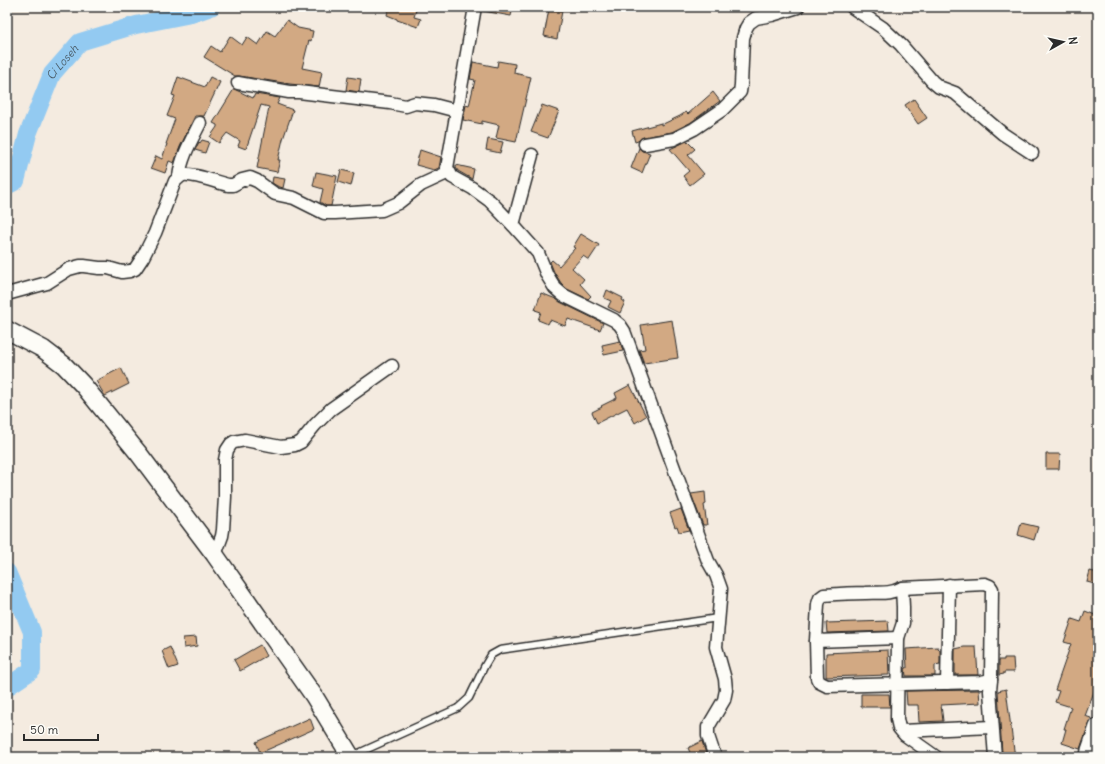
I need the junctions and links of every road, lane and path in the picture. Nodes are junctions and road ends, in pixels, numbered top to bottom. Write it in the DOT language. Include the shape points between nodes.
graph roads {
  1 [pos="474,7"];
  2 [pos="798,7"];
  3 [pos="852,7"];
  4 [pos="238,83"];
  5 [pos="457,111"];
  6 [pos="200,123"];
  7 [pos="645,144"];
  8 [pos="1032,153"];
  9 [pos="532,155"];
  10 [pos="449,172"];
  11 [pos="179,177"];
  12 [pos="513,225"];
  13 [pos="7,294"];
  14 [pos="7,330"];
  15 [pos="392,366"];
  16 [pos="215,555"];
  17 [pos="949,586"];
  18 [pos="902,588"];
  19 [pos="718,618"];
  20 [pos="898,638"];
  21 [pos="816,641"];
  22 [pos="991,680"];
  23 [pos="947,683"];
  24 [pos="897,685"];
  25 [pos="992,727"];
  26 [pos="1098,727"];
  27 [pos="932,730"];
  28 [pos="902,731"];
  29 [pos="926,749"];
  30 [pos="1092,753"];
  31 [pos="351,757"];
  32 [pos="715,757"];
  33 [pos="936,757"];
  34 [pos="995,757"];
  1 -- 5 [label="street"];
  2 -- 7 [label="street" via="756,18 749,23 743,38 740,92 722,110 674,139"];
  3 -- 8 [label="street" via="883,28 932,81 955,93 1003,134"];
  4 -- 5 [label="street" via="404,106 414,103 434,105"];
  5 -- 10 [label="street" via="448,164"];
  6 -- 11 [label="street" via="185,153"];
  9 -- 12 [label="street"];
  10 -- 11 [label="street" via="421,185 398,203 382,210 335,213 324,213 294,198 275,194 250,178 228,186 196,177"];
  10 -- 12 [label="street" via="452,177 490,201"];
  11 -- 13 [label="street" via="175,181 155,232 135,269 122,272 80,266 69,269 47,283"];
  12 -- 19 [label="street" via="538,253 555,288 563,295 614,320 624,331 708,561 720,584"];
  14 -- 16 [label="street" via="42,349 64,365 83,385"];
  15 -- 16 [label="street" via="331,409 301,442 295,445 281,447 244,440 231,444 225,460 223,530"];
  16 -- 31 [label="street" via="314,696"];
  17 -- 18 [label="street"];
  17 -- 22 [label="street" via="985,584 992,589"];
  17 -- 23 [label="street"];
  18 -- 20 [label="street" via="903,623"];
  18 -- 21 [label="street" via="887,593 824,595 818,604"];
  19 -- 31 [label="lane" via="500,650 491,655 470,698 458,708"];
  19 -- 32 [label="street" via="716,647 726,690 724,700 708,728"];
  20 -- 21 [label="street"];
  20 -- 24 [label="street"];
  21 -- 24 [label="street" via="819,682 827,686"];
  22 -- 23 [label="street"];
  22 -- 25 [label="street"];
  23 -- 24 [label="street"];
  24 -- 28 [label="street" via="897,719"];
  25 -- 27 [label="street"];
  25 -- 34 [label="street"];
  26 -- 30 [label="street"];
  27 -- 28 [label="street"];
  27 -- 29 [label="street"];
  28 -- 29 [label="street"];
  29 -- 33 [label="street"];
}
